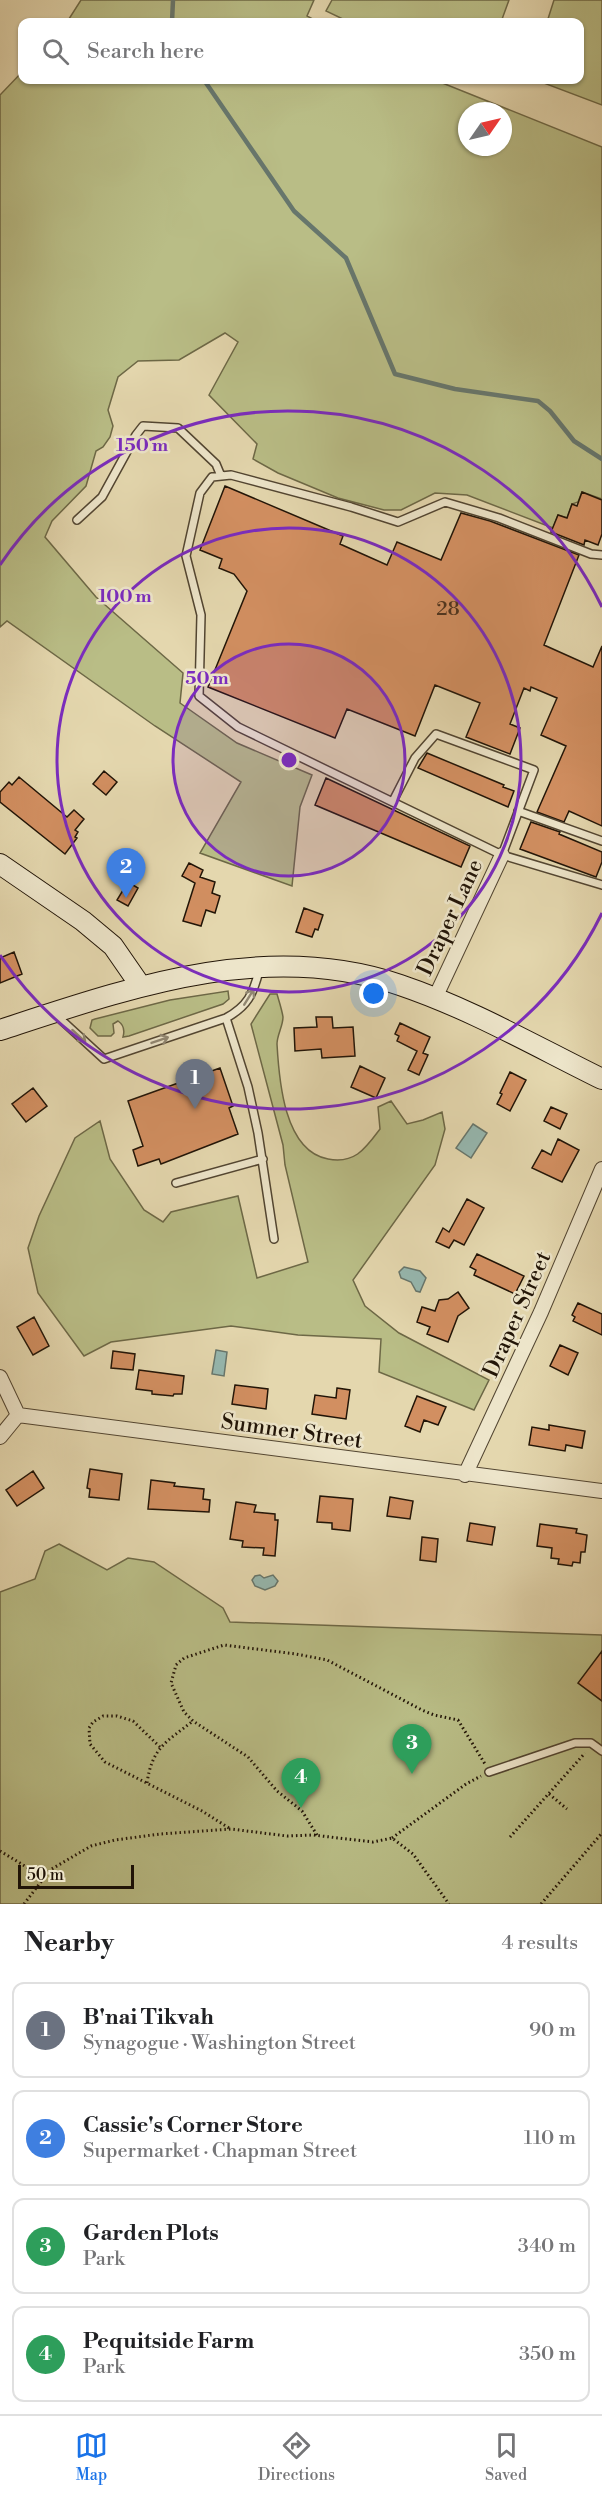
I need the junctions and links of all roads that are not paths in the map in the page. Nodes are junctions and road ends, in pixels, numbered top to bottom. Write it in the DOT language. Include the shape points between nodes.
graph roads {
  1 [pos="220,476"];
  2 [pos="77,520"];
  3 [pos="602,555"];
  4 [pos="393,801"];
  5 [pos="518,811"];
  6 [pos="602,841"];
  7 [pos="502,855"];
  8 [pos="0,864"];
  9 [pos="602,885"];
  10 [pos="260,968"];
  11 [pos="140,985"];
  12 [pos="435,998"];
  13 [pos="53,1013"];
  14 [pos="226,1018"];
  15 [pos="0,1030"];
  16 [pos="602,1079"];
  17 [pos="263,1159"];
  18 [pos="602,1169"];
  19 [pos="176,1183"];
  20 [pos="274,1239"];
  21 [pos="0,1377"];
  22 [pos="18,1415"];
  23 [pos="0,1437"];
  24 [pos="465,1475"];
  25 [pos="602,1491"];
  26 [pos="602,1751"];
  27 [pos="489,1772"];
  1 -- 2 [label="lane" via="216,464 178,428 143,426 102,497"];
  1 -- 3 [label="lane" via="231,475 398,522 445,502"];
  1 -- 4 [label="lane" via="212,477 200,493 186,556 201,615 199,696 238,727"];
  4 -- 5 [label="lane" via="415,758 436,734 534,770"];
  4 -- 7 [label="lane"];
  5 -- 6 [label="lane"];
  5 -- 7 [label="lane"];
  7 -- 9 [label="lane"];
  7 -- 12 [label="street, Draper Lane"];
  8 -- 11 [label="main road" via="113,946"];
  10 -- 11 [label="main road" via="200,972"];
  10 -- 12 [label="main road" via="351,973"];
  14 -- 10 [label="lane, one-way" via="240,1010 250,997"];
  11 -- 13 [label="main road"];
  12 -- 16 [label="main road"];
  13 -- 14 [label="lane, one-way" via="104,1059"];
  13 -- 15 [label="main road"];
  14 -- 17 [label="lane" via="248,1088"];
  17 -- 19 [label="lane"];
  17 -- 20 [label="lane"];
  18 -- 24 [label="street, Draper Street"];
  21 -- 22 [label="street"];
  22 -- 23 [label="street"];
  22 -- 24 [label="street, Sumner Street"];
  24 -- 25 [label="street, Sumner Street"];
  26 -- 27 [label="lane" via="593,1745 575,1743"];
}
